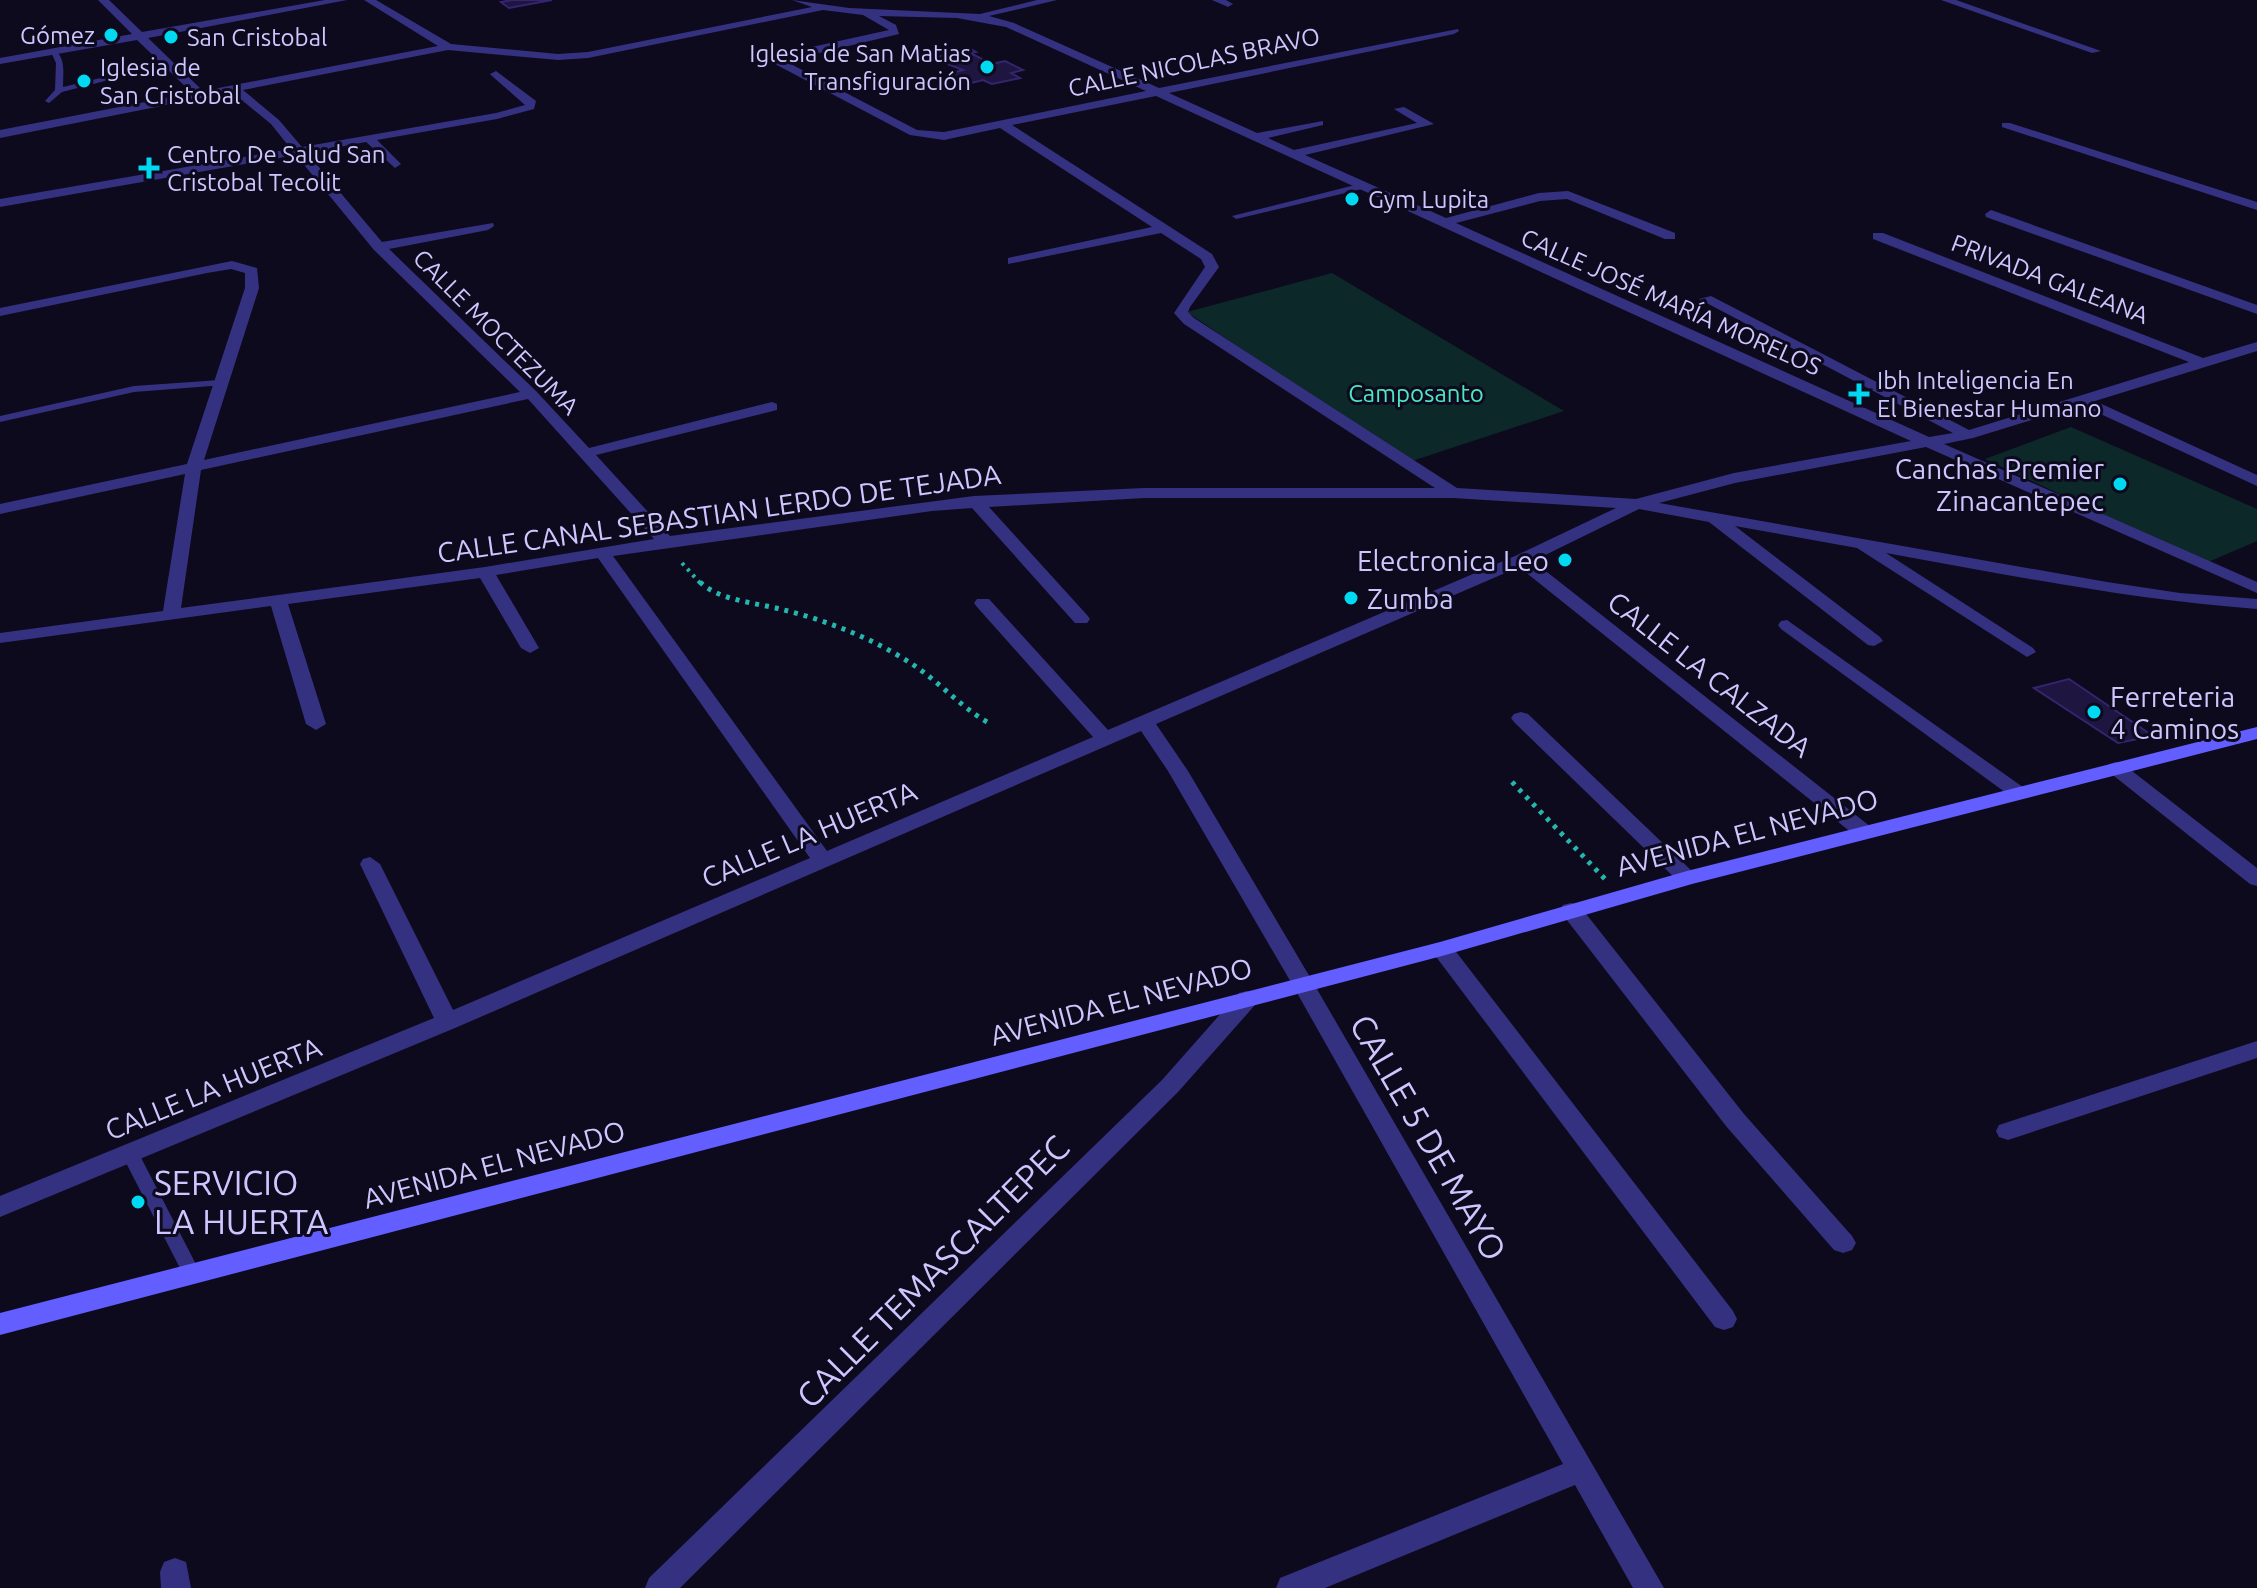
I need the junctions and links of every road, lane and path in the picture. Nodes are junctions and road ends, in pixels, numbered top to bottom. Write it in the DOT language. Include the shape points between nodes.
graph roads {
  1 [pos="103,0"];
  2 [pos="342,0"];
  3 [pos="369,0"];
  4 [pos="797,0"];
  5 [pos="942,0"];
  6 [pos="1052,0"];
  7 [pos="1946,0"];
  8 [pos="827,8"];
  9 [pos="862,10"];
  10 [pos="964,14"];
  11 [pos="981,15"];
  12 [pos="1454,31"];
  13 [pos="139,37"];
  14 [pos="448,47"];
  15 [pos="2096,51"];
  16 [pos="55,52"];
  17 [pos="0,61"];
  18 [pos="167,64"];
  19 [pos="496,74"];
  20 [pos="234,88"];
  21 [pos="59,90"];
  22 [pos="1155,91"];
  23 [pos="200,95"];
  24 [pos="49,101"];
  25 [pos="1400,109"];
  26 [pos="1319,123"];
  27 [pos="1002,124"];
  28 [pos="2006,125"];
  29 [pos="0,134"];
  30 [pos="367,137"];
  31 [pos="1255,137"];
  32 [pos="298,150"];
  33 [pos="1291,154"];
  34 [pos="395,164"];
  35 [pos="1363,186"];
  36 [pos="0,203"];
  37 [pos="2257,206"];
  38 [pos="1991,214"];
  39 [pos="1236,216"];
  40 [pos="1443,223"];
  41 [pos="488,226"];
  42 [pos="1164,228"];
  43 [pos="1670,236"];
  44 [pos="1878,236"];
  45 [pos="379,247"];
  46 [pos="1013,261"];
  47 [pos="1706,299"];
  48 [pos="2257,310"];
  49 [pos="0,312"];
  50 [pos="2257,346"];
  51 [pos="2206,364"];
  52 [pos="220,383"];
  53 [pos="531,394"];
  54 [pos="2084,401"];
  55 [pos="772,407"];
  56 [pos="0,419"];
  57 [pos="1968,435"];
  58 [pos="1931,444"];
  59 [pos="586,453"];
  60 [pos="194,466"];
  61 [pos="2257,481"];
  62 [pos="1453,493"];
  63 [pos="974,501"];
  64 [pos="1637,504"];
  65 [pos="0,509"];
  66 [pos="1712,516"];
  67 [pos="666,542"];
  68 [pos="1858,543"];
  69 [pos="603,554"];
  70 [pos="1521,560"];
  71 [pos="485,572"];
  72 [pos="2257,588"];
  73 [pos="278,601"];
  74 [pos="983,603"];
  75 [pos="2257,604"];
  76 [pos="171,615"];
  77 [pos="1081,619"];
  78 [pos="1787,625"];
  79 [pos="0,638"];
  80 [pos="1874,641"];
  81 [pos="530,648"];
  82 [pos="2027,652"];
  83 [pos="1521,718"];
  84 [pos="987,722"];
  85 [pos="1145,722"];
  86 [pos="316,724"];
  87 [pos="2257,733"];
  88 [pos="1105,738"];
  89 [pos="2116,768"];
  90 [pos="1512,782"];
  91 [pos="2020,794"];
  92 [pos="1864,832"];
  93 [pos="822,859"];
  94 [pos="370,864"];
  95 [pos="1687,878"];
  96 [pos="2257,879"];
  97 [pos="1621,896"];
  98 [pos="1571,910"];
  99 [pos="1442,949"];
  100 [pos="1303,984"];
  101 [pos="1247,999"];
  102 [pos="447,1022"];
  103 [pos="2257,1049"];
  104 [pos="2008,1131"];
  105 [pos="130,1153"];
  106 [pos="0,1207"];
  107 [pos="1843,1243"];
  108 [pos="192,1274"];
  109 [pos="1724,1319"];
  110 [pos="0,1324"];
  111 [pos="1579,1470"];
  112 [pos="660,1588"];
  113 [pos="1291,1588"];
  114 [pos="1649,1588"];
  1 -- 13 [label="street"];
  2 -- 13 [label="street"];
  3 -- 14 [label="street"];
  4 -- 8 [label="street"];
  5 -- 10 [label="street"];
  6 -- 11 [label="street"];
  7 -- 15 [label="street"];
  8 -- 9 [label="street"];
  8 -- 14 [label="street" via="570,57"];
  9 -- 10 [label="street"];
  9 -- 27 [label="street, CALLE NICOLAS BRAVO" via="895,32 784,56 777,59 779,65 914,133 944,136"];
  10 -- 11 [label="street"];
  11 -- 22 [label="street, CALLE JOSÉ MARÍA MORELOS"];
  12 -- 22 [label="street, CALLE NICOLAS BRAVO"];
  13 -- 16 [label="street"];
  13 -- 18 [label="street"];
  14 -- 20 [label="street"];
  16 -- 17 [label="street"];
  16 -- 21 [label="lane"];
  18 -- 21 [label="lane"];
  18 -- 23 [label="street"];
  19 -- 30 [label="street" via="532,103 530,107"];
  20 -- 23 [label="street"];
  20 -- 32 [label="street, CALLE MOCTEZUMA" via="275,122"];
  21 -- 24 [label="lane"];
  22 -- 27 [label="street, CALLE NICOLAS BRAVO"];
  22 -- 31 [label="street, CALLE JOSÉ MARÍA MORELOS"];
  23 -- 29 [label="street"];
  25 -- 33 [label="street" via="1428,124"];
  26 -- 31 [label="street"];
  27 -- 42 [label="street"];
  28 -- 37 [label="street"];
  30 -- 32 [label="street"];
  30 -- 34 [label="street"];
  31 -- 33 [label="street, CALLE JOSÉ MARÍA MORELOS"];
  32 -- 36 [label="street"];
  32 -- 45 [label="street, CALLE MOCTEZUMA"];
  33 -- 35 [label="street, CALLE JOSÉ MARÍA MORELOS"];
  35 -- 39 [label="lane"];
  35 -- 40 [label="street, CALLE JOSÉ MARÍA MORELOS"];
  38 -- 48 [label="street"];
  40 -- 43 [label="street" via="1539,197 1568,195"];
  40 -- 58 [label="street, CALLE JOSÉ MARÍA MORELOS"];
  41 -- 45 [label="street"];
  42 -- 46 [label="street"];
  42 -- 62 [label="street" via="1207,257 1212,267 1183,304 1181,313 1189,321"];
  44 -- 51 [label="street, PRIVADA GALEANA"];
  45 -- 53 [label="street, CALLE MOCTEZUMA"];
  47 -- 57 [label="street"];
  49 -- 52 [label="street" via="244,266 252,271 252,288"];
  50 -- 51 [label="street"];
  51 -- 54 [label="street"];
  52 -- 56 [label="lane" via="134,389"];
  52 -- 60 [label="street"];
  53 -- 59 [label="street, CALLE MOCTEZUMA"];
  53 -- 60 [label="street"];
  54 -- 57 [label="street"];
  54 -- 61 [label="street"];
  55 -- 59 [label="street"];
  57 -- 58 [label="street"];
  58 -- 64 [label="street" via="1734,478"];
  58 -- 72 [label="street, CALLE JOSÉ MARÍA MORELOS"];
  59 -- 67 [label="street, CALLE MOCTEZUMA"];
  60 -- 65 [label="street"];
  60 -- 76 [label="street"];
  62 -- 63 [label="street, CALLE CANAL SEBASTIAN LERDO DE TEJADA" via="1209,492"];
  62 -- 64 [label="street, CALLE CANAL SEBASTIAN LERDO DE TEJADA"];
  63 -- 67 [label="street, CALLE CANAL SEBASTIAN LERDO DE TEJADA"];
  63 -- 77 [label="street"];
  64 -- 66 [label="street, CALLE CANAL SEBASTIAN LERDO DE TEJADA"];
  64 -- 70 [label="street, CALLE LA HUERTA"];
  66 -- 68 [label="street, CALLE CANAL SEBASTIAN LERDO DE TEJADA"];
  66 -- 80 [label="street"];
  67 -- 69 [label="street, CALLE CANAL SEBASTIAN LERDO DE TEJADA"];
  67 -- 84 [label="path" via="703,586 862,637 917,667"];
  68 -- 75 [label="street, CALLE CANAL SEBASTIAN LERDO DE TEJADA" via="2166,596"];
  68 -- 82 [label="street"];
  69 -- 71 [label="street, CALLE CANAL SEBASTIAN LERDO DE TEJADA"];
  69 -- 93 [label="street"];
  70 -- 85 [label="street, CALLE LA HUERTA"];
  70 -- 92 [label="street, CALLE LA CALZADA"];
  71 -- 73 [label="street, CALLE CANAL SEBASTIAN LERDO DE TEJADA"];
  71 -- 81 [label="street"];
  73 -- 76 [label="street, CALLE CANAL SEBASTIAN LERDO DE TEJADA"];
  73 -- 86 [label="street"];
  74 -- 88 [label="street"];
  76 -- 79 [label="street, CALLE CANAL SEBASTIAN LERDO DE TEJADA"];
  78 -- 91 [label="street"];
  83 -- 95 [label="street"];
  85 -- 88 [label="street, CALLE LA HUERTA"];
  85 -- 100 [label="street, CALLE 5 DE MAYO"];
  87 -- 89 [label="street, AVENIDA EL NEVADO"];
  88 -- 93 [label="street, CALLE LA HUERTA"];
  89 -- 91 [label="street, AVENIDA EL NEVADO"];
  89 -- 96 [label="street"];
  90 -- 97 [label="path"];
  91 -- 92 [label="street, AVENIDA EL NEVADO"];
  92 -- 95 [label="street, AVENIDA EL NEVADO"];
  93 -- 102 [label="street, CALLE LA HUERTA"];
  94 -- 102 [label="street"];
  95 -- 97 [label="street, AVENIDA EL NEVADO"];
  97 -- 98 [label="street, AVENIDA EL NEVADO"];
  98 -- 99 [label="street, AVENIDA EL NEVADO"];
  98 -- 107 [label="street" via="1735,1120"];
  99 -- 100 [label="street, AVENIDA EL NEVADO"];
  99 -- 109 [label="street"];
  100 -- 101 [label="street, AVENIDA EL NEVADO"];
  100 -- 111 [label="street, CALLE 5 DE MAYO"];
  101 -- 108 [label="street, AVENIDA EL NEVADO"];
  101 -- 112 [label="street, CALLE TEMASCALTEPEC" via="1170,1086"];
  102 -- 105 [label="street, CALLE LA HUERTA"];
  103 -- 104 [label="street"];
  105 -- 106 [label="street, CALLE LA HUERTA"];
  105 -- 108 [label="lane"];
  108 -- 110 [label="street, AVENIDA EL NEVADO"];
  111 -- 113 [label="street"];
  111 -- 114 [label="street, CALLE 5 DE MAYO"];
}
